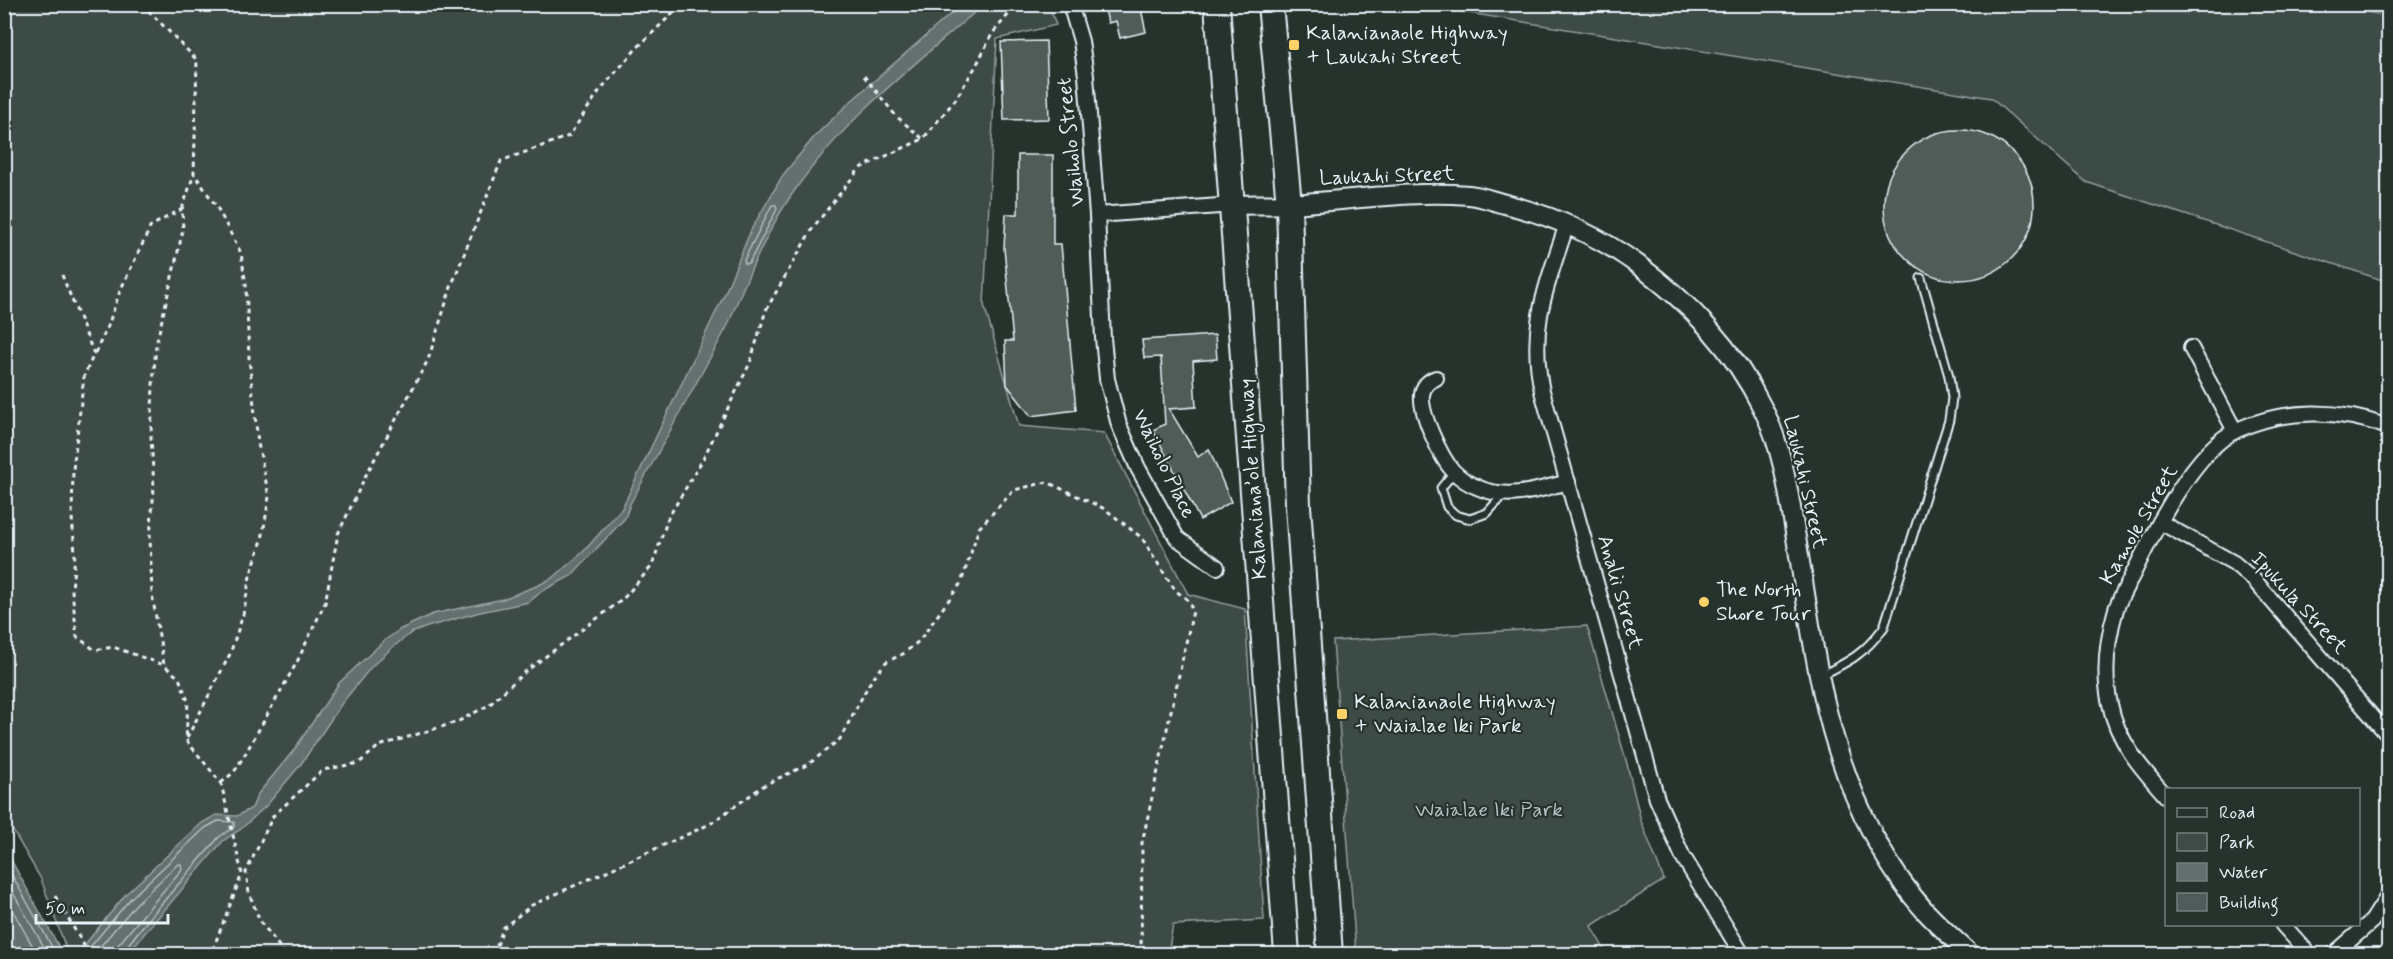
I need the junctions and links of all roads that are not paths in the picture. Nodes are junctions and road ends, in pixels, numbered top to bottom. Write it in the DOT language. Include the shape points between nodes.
graph roads {
  1 [pos="1070,4"];
  2 [pos="1217,4"];
  3 [pos="1270,4"];
  4 [pos="1289,204"];
  5 [pos="1233,205"];
  6 [pos="1097,215"];
  7 [pos="1567,224"];
  8 [pos="1921,278"];
  9 [pos="2191,348"];
  10 [pos="1436,378"];
  11 [pos="2388,428"];
  12 [pos="2235,431"];
  13 [pos="1454,472"];
  14 [pos="1568,482"];
  15 [pos="1504,494"];
  16 [pos="2160,522"];
  17 [pos="1217,567"];
  18 [pos="1820,676"];
  19 [pos="2388,735"];
  20 [pos="2165,795"];
  21 [pos="2388,896"];
  22 [pos="2284,926"];
  23 [pos="1287,954"];
  24 [pos="1330,954"];
  25 [pos="1742,954"];
  26 [pos="1970,954"];
  27 [pos="2309,954"];
  28 [pos="2334,954"];
  1 -- 6 [label="street, Waiholo Street" via="1086,76"];
  2 -- 5 [label="highway, Kalaniana’ole Highway"];
  3 -- 4 [label="highway, Kalaniana’ole Highway"];
  4 -- 5 [label="street, Laukahi Street"];
  4 -- 7 [label="street, Laukahi Street" via="1397,195 1472,195"];
  4 -- 24 [label="highway, Kalaniana’ole Highway" via="1298,506"];
  5 -- 6 [label="street, Waiholo Street"];
  5 -- 23 [label="highway, Kalaniana’ole Highway"];
  6 -- 17 [label="street, Waiholo Place" via="1107,379 1119,425 1177,538"];
  7 -- 14 [label="street, Analii Street" via="1541,304 1536,356"];
  7 -- 18 [label="street, Laukahi Street" via="1615,248 1667,286 1705,321 1739,366 1765,411 1791,505"];
  8 -- 18 [label="lane" via="1948,376 1952,398 1948,420 1884,627 1870,646 1851,661"];
  9 -- 12 [label="street"];
  10 -- 13 [label="street" via="1425,386 1422,399 1437,450"];
  11 -- 12 [label="street, Kamole Street" via="2343,414 2325,414 2284,417"];
  12 -- 16 [label="street, Kamole Street" via="2210,451"];
  13 -- 15 [label="street" via="1477,488"];
  13 -- 15 [label="lane" via="1441,488 1447,507 1456,515 1470,519 1487,513"];
  14 -- 15 [label="street" via="1532,492"];
  14 -- 25 [label="street, Analii Street" via="1657,799 1682,855"];
  16 -- 19 [label="street, Ipukula Street" via="2234,563 2254,580"];
  16 -- 20 [label="street, Kamole Street" via="2117,606 2107,667 2110,705 2120,734 2138,764"];
  18 -- 26 [label="street, Laukahi Street" via="1837,747 1867,822 1889,862 1925,910"];
  21 -- 28 [label="street" via="2372,921"];
  22 -- 27 [label="street"];
}
